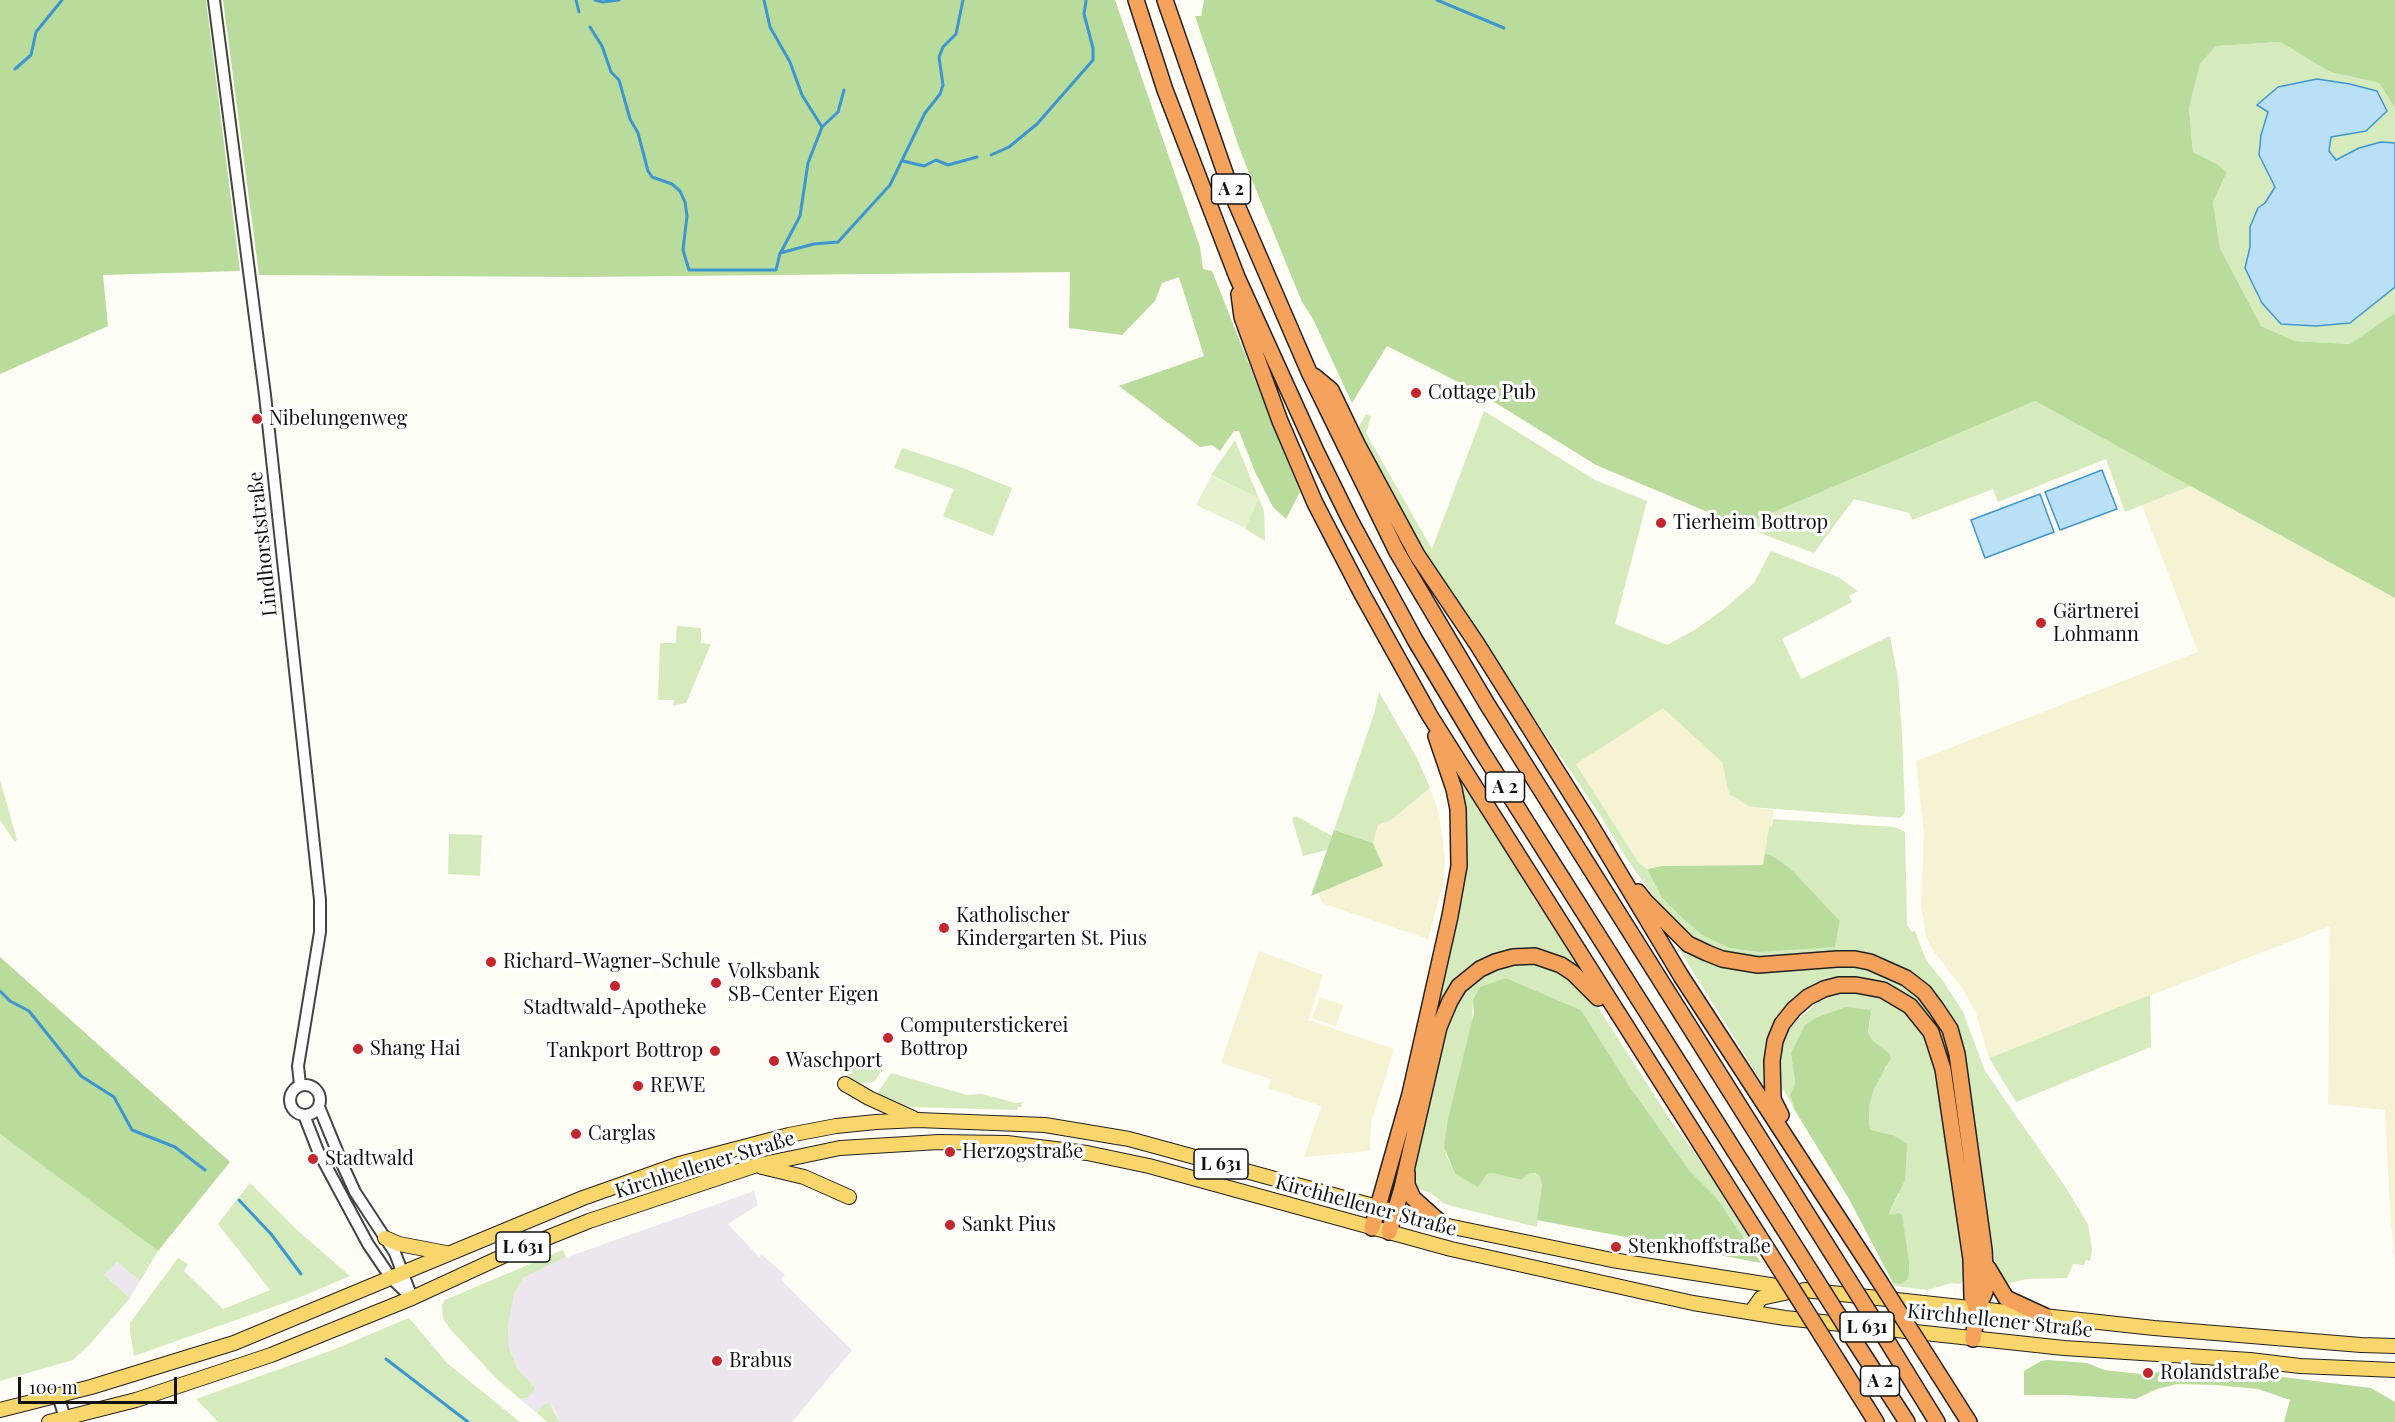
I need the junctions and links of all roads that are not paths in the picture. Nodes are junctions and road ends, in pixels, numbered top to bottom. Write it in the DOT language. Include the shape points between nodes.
graph roads {
  1 [pos="214,0"];
  2 [pos="1136,0"];
  3 [pos="1165,0"];
  4 [pos="1237,277"];
  5 [pos="1309,372"];
  6 [pos="1430,716"];
  7 [pos="1590,824"];
  8 [pos="1644,1056"];
  9 [pos="845,1084"];
  10 [pos="300,1085"];
  11 [pos="319,1107"];
  12 [pos="304,1115"];
  13 [pos="918,1120"];
  14 [pos="754,1166"];
  15 [pos="1406,1168"];
  16 [pos="1820,1190"];
  17 [pos="849,1197"];
  18 [pos="1378,1208"];
  19 [pos="1394,1212"];
  20 [pos="1443,1225"];
  21 [pos="1372,1228"];
  22 [pos="1389,1232"];
  23 [pos="385,1238"];
  24 [pos="448,1253"];
  25 [pos="1985,1264"];
  26 [pos="397,1275"];
  27 [pos="1804,1290"];
  28 [pos="412,1298"];
  29 [pos="1754,1307"];
  30 [pos="1977,1310"];
  31 [pos="2045,1316"];
  32 [pos="1973,1339"];
  33 [pos="2395,1346"];
  34 [pos="2388,1370"];
  35 [pos="2395,1375"];
  36 [pos="58,1395"];
  37 [pos="0,1410"];
  38 [pos="65,1421"];
  39 [pos="49,1422"];
  40 [pos="1876,1422"];
  41 [pos="1907,1422"];
  42 [pos="1937,1422"];
  43 [pos="1969,1422"];
  1 -- 10 [label="street, Lindhorststraße" via="266,395 320,900 320,932 298,1066"];
  2 -- 4 [label="highway, A 2" via="1165,90"];
  3 -- 5 [label="highway, A 2" via="1233,196"];
  4 -- 6 [label="highway" via="1242,317 1306,482 1360,592"];
  4 -- 41 [label="highway, A 2, bridge" via="1321,461 1415,640"];
  5 -- 7 [label="highway" via="1331,390 1417,555"];
  5 -- 42 [label="highway, A 2, bridge" via="1397,552 1487,704"];
  6 -- 8 [label="highway"];
  6 -- 18 [label="highway" via="1458,809 1459,866 1410,1094"];
  7 -- 16 [label="highway" via="1681,976"];
  7 -- 25 [label="highway" via="1645,901 1688,944 1732,961 1758,965 1856,959 1888,968 1924,992 1950,1029 1957,1054"];
  8 -- 15 [label="highway" via="1628,1045 1590,987 1561,965 1523,956 1480,969 1459,986 1444,1014"];
  8 -- 40 [label="highway, bridge"];
  9 -- 13 [label="main road"];
  10 -- 11 [label="street" via="317,1090 321,1097"];
  10 -- 12 [label="street" via="291,1094 290,1103"];
  11 -- 12 [label="street"];
  11 -- 23 [label="street" via="355,1192"];
  12 -- 26 [label="street" via="318,1151 368,1244"];
  13 -- 18 [label="main road, Kirchhellener Straße / L 631" via="1045,1125 1129,1139"];
  13 -- 24 [label="main road, Kirchhellener Straße / L 631" via="836,1126 690,1161 583,1198"];
  14 -- 17 [label="main road" via="804,1177"];
  14 -- 21 [label="main road, Kirchhellener Straße / L 631" via="850,1148 1007,1143 1088,1153 1149,1166"];
  14 -- 28 [label="main road, Kirchhellener Straße / L 631" via="589,1221"];
  15 -- 19 [label="highway"];
  15 -- 20 [label="highway" via="1413,1198"];
  16 -- 30 [label="highway" via="1773,1099 1775,1041 1794,1009 1824,989 1856,985 1883,990 1910,1006 1922,1019 1939,1051 1971,1259 1972,1298"];
  16 -- 43 [label="highway, bridge"];
  18 -- 19 [label="main road, Kirchhellener Straße / L 631"];
  18 -- 21 [label="highway"];
  19 -- 20 [label="main road, Kirchhellener Straße / L 631"];
  19 -- 22 [label="highway"];
  20 -- 29 [label="main road, Kirchhellener Straße / L 631" via="1612,1260 1789,1290 1767,1296"];
  21 -- 22 [label="main road, Kirchhellener Straße / L 631"];
  22 -- 29 [label="main road, Kirchhellener Straße / L 631" via="1693,1303"];
  23 -- 24 [label="main road" via="412,1248"];
  23 -- 26 [label="street" via="395,1253"];
  24 -- 26 [label="main road, Kirchhellener Straße / L 631"];
  25 -- 30 [label="highway" via="1985,1292"];
  25 -- 31 [label="highway" via="2006,1298"];
  26 -- 28 [label="street"];
  26 -- 36 [label="main road, Kirchhellener Straße / L 631" via="234,1343"];
  27 -- 30 [label="main road, Kirchhellener Straße / L 631"];
  28 -- 38 [label="main road, Kirchhellener Straße / L 631" via="254,1361"];
  29 -- 32 [label="main road, Kirchhellener Straße / L 631"];
  30 -- 31 [label="main road, Kirchhellener Straße / L 631"];
  30 -- 32 [label="highway"];
  31 -- 33 [label="main road, Kirchhellener Straße / L 631"];
  32 -- 34 [label="main road, Kirchhellener Straße / L 631"];
  34 -- 35 [label="main road, L 631"];
  36 -- 37 [label="main road, Kirchhellener Straße / L 631"];
  36 -- 38 [label="street"];
  38 -- 39 [label="main road, Kirchhellener Straße / L 631"];
}
